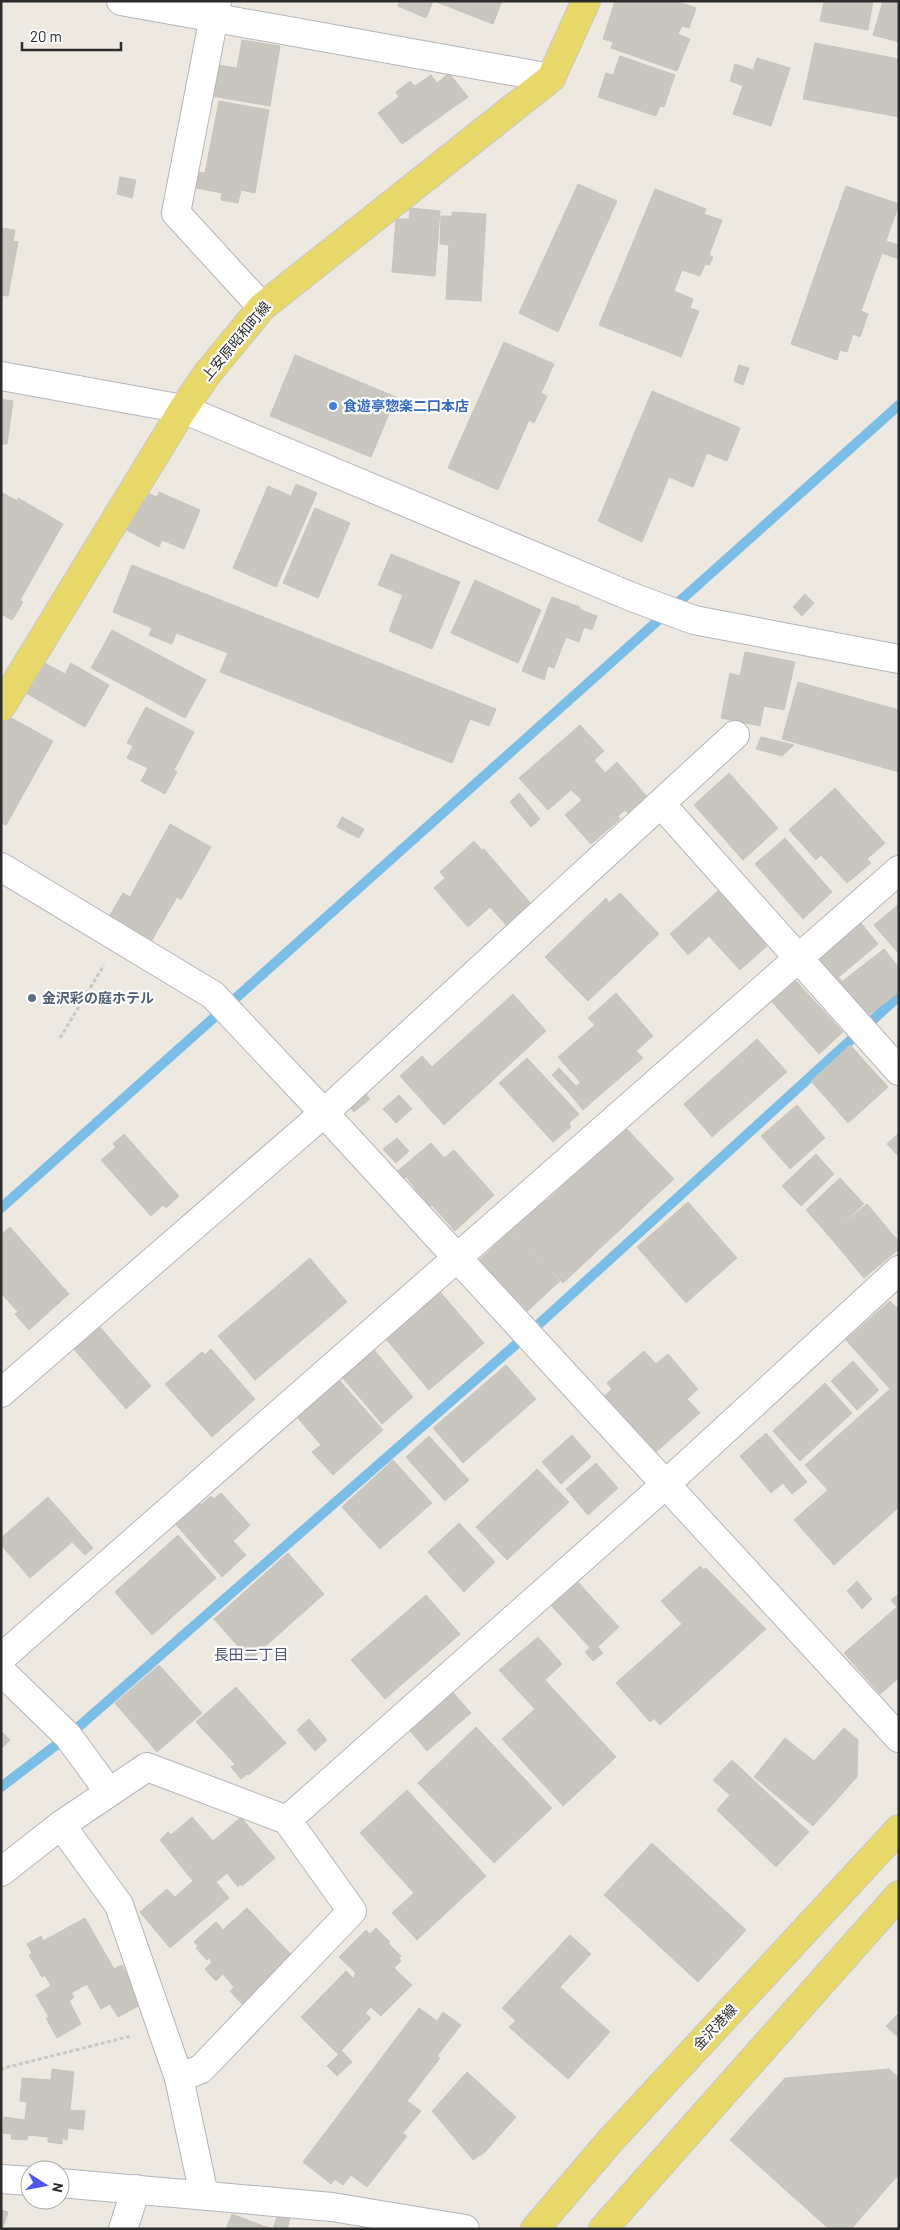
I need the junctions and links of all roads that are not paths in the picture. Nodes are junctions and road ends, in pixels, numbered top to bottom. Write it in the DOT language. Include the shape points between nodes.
graph roads {
  1 [pos="121,1"];
  2 [pos="586,1"];
  3 [pos="215,10"];
  4 [pos="551,78"];
  5 [pos="262,307"];
  6 [pos="1,376"];
  7 [pos="182,409"];
  8 [pos="899,659"];
  9 [pos="1,708"];
  10 [pos="735,735"];
  11 [pos="661,804"];
  12 [pos="1,868"];
  13 [pos="899,870"];
  14 [pos="798,958"];
  15 [pos="899,1071"];
  16 [pos="324,1112"];
  17 [pos="457,1258"];
  18 [pos="899,1270"];
  19 [pos="1,1393"];
  20 [pos="666,1484"];
  21 [pos="1,1658"];
  22 [pos="1,1671"];
  23 [pos="899,1738"];
  24 [pos="109,1792"];
  25 [pos="287,1820"];
  26 [pos="61,1825"];
  27 [pos="899,1829"];
  28 [pos="1,1872"];
  29 [pos="899,1895"];
  30 [pos="179,2078"];
  31 [pos="1,2178"];
  32 [pos="20,2180"];
  33 [pos="70,2184"];
  34 [pos="136,2189"];
  35 [pos="204,2195"];
  36 [pos="123,2229"];
  37 [pos="465,2229"];
  38 [pos="535,2229"];
  39 [pos="602,2229"];
  1 -- 3 [label="street"];
  2 -- 4 [label="main road, 上安原昭和町線"];
  3 -- 4 [label="street"];
  3 -- 5 [label="street" via="176,212"];
  4 -- 5 [label="main road, 上安原昭和町線"];
  5 -- 7 [label="main road, 上安原昭和町線"];
  6 -- 7 [label="street"];
  7 -- 8 [label="street" via="694,620"];
  7 -- 9 [label="main road, 上安原昭和町線"];
  10 -- 11 [label="street"];
  11 -- 14 [label="street"];
  11 -- 16 [label="street"];
  12 -- 16 [label="street" via="213,995"];
  13 -- 14 [label="street"];
  14 -- 15 [label="street"];
  14 -- 17 [label="street"];
  16 -- 17 [label="street"];
  16 -- 19 [label="street"];
  17 -- 20 [label="street"];
  17 -- 21 [label="street"];
  18 -- 20 [label="street"];
  20 -- 23 [label="street"];
  20 -- 25 [label="street"];
  22 -- 24 [label="street" via="60,1727"];
  24 -- 25 [label="street" via="147,1767"];
  24 -- 26 [label="street"];
  25 -- 30 [label="street" via="352,1911 201,2069"];
  26 -- 28 [label="street"];
  26 -- 30 [label="street" via="119,1905"];
  27 -- 38 [label="main road, 金沢港線" via="608,2142"];
  29 -- 39 [label="main road"];
  30 -- 35 [label="street"];
  31 -- 32 [label="street"];
  33 -- 34 [label="street"];
  34 -- 35 [label="street"];
  34 -- 36 [label="street"];
  35 -- 37 [label="street" via="332,2207"];
}
